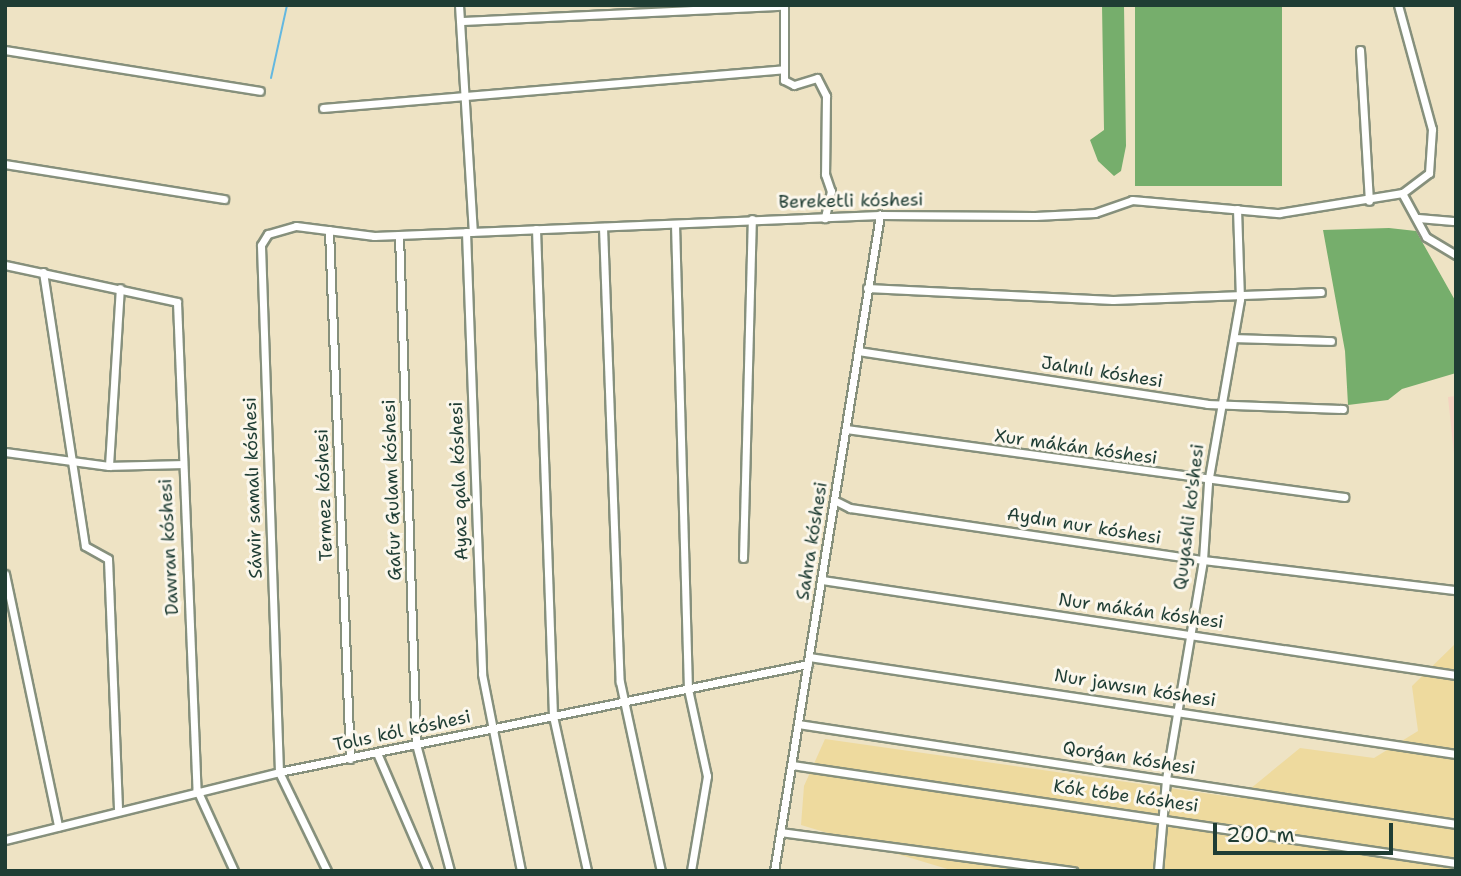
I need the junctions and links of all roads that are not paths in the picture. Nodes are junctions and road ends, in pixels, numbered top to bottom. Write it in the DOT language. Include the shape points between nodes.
graph roads {
  1 [pos="459,5"];
  2 [pos="1398,5"];
  3 [pos="784,6"];
  4 [pos="461,22"];
  5 [pos="5,50"];
  6 [pos="1360,50"];
  7 [pos="783,69"];
  8 [pos="261,91"];
  9 [pos="467,92"];
  10 [pos="323,108"];
  11 [pos="5,164"];
  12 [pos="1402,193"];
  13 [pos="224,199"];
  14 [pos="1369,201"];
  15 [pos="1237,209"];
  16 [pos="880,215"];
  17 [pos="825,218"];
  18 [pos="1418,218"];
  19 [pos="752,219"];
  20 [pos="1456,221"];
  21 [pos="675,224"];
  22 [pos="296,226"];
  23 [pos="603,227"];
  24 [pos="536,229"];
  25 [pos="329,230"];
  26 [pos="469,232"];
  27 [pos="399,235"];
  28 [pos="1456,255"];
  29 [pos="5,265"];
  30 [pos="43,272"];
  31 [pos="120,288"];
  32 [pos="867,288"];
  33 [pos="1321,292"];
  34 [pos="1240,299"];
  35 [pos="1235,338"];
  36 [pos="1331,341"];
  37 [pos="858,351"];
  38 [pos="1221,404"];
  39 [pos="1343,409"];
  40 [pos="846,429"];
  41 [pos="5,452"];
  42 [pos="68,462"];
  43 [pos="181,464"];
  44 [pos="109,466"];
  45 [pos="1208,483"];
  46 [pos="1344,497"];
  47 [pos="834,499"];
  48 [pos="743,558"];
  49 [pos="1203,560"];
  50 [pos="5,573"];
  51 [pos="822,580"];
  52 [pos="1456,590"];
  53 [pos="1188,634"];
  54 [pos="809,660"];
  55 [pos="1456,675"];
  56 [pos="688,689"];
  57 [pos="625,701"];
  58 [pos="1177,711"];
  59 [pos="553,716"];
  60 [pos="798,724"];
  61 [pos="491,728"];
  62 [pos="415,744"];
  63 [pos="377,753"];
  64 [pos="1456,754"];
  65 [pos="350,759"];
  66 [pos="792,765"];
  67 [pos="279,772"];
  68 [pos="1166,779"];
  69 [pos="197,790"];
  70 [pos="118,810"];
  71 [pos="1162,816"];
  72 [pos="1456,824"];
  73 [pos="58,826"];
  74 [pos="780,832"];
  75 [pos="5,840"];
  76 [pos="1456,863"];
  77 [pos="234,871"];
  78 [pos="327,871"];
  79 [pos="428,871"];
  80 [pos="450,871"];
  81 [pos="521,871"];
  82 [pos="587,871"];
  83 [pos="661,871"];
  84 [pos="691,871"];
  85 [pos="774,871"];
  86 [pos="1073,871"];
  87 [pos="1158,871"];
  1 -- 4 [label="street, Ayaz qala kóshesi"];
  2 -- 12 [label="street" via="1432,129 1429,173"];
  3 -- 4 [label="street"];
  3 -- 7 [label="street"];
  4 -- 9 [label="street, Ayaz qala kóshesi"];
  5 -- 8 [label="street"];
  6 -- 14 [label="street"];
  7 -- 9 [label="street"];
  7 -- 17 [label="street" via="788,85 817,79 826,96 825,174 831,191"];
  9 -- 10 [label="street"];
  9 -- 26 [label="street, Ayaz qala kóshesi"];
  11 -- 13 [label="street"];
  12 -- 14 [label="street, Bereketli kóshesi"];
  12 -- 18 [label="street"];
  14 -- 15 [label="street, Bereketli kóshesi" via="1286,213"];
  15 -- 16 [label="street, Bereketli kóshesi" via="1132,200 1095,214"];
  15 -- 34 [label="street, Quyashli ko'shesi"];
  16 -- 17 [label="street, Bereketli kóshesi"];
  16 -- 32 [label="street, Sahra kóshesi"];
  17 -- 19 [label="street, Bereketli kóshesi"];
  18 -- 20 [label="street"];
  18 -- 28 [label="street" via="1426,237"];
  19 -- 21 [label="street, Bereketli kóshesi"];
  19 -- 48 [label="street"];
  21 -- 23 [label="street, Bereketli kóshesi"];
  21 -- 56 [label="street"];
  22 -- 25 [label="street, Bereketli kóshesi"];
  22 -- 67 [label="street, Sáwir samalı kóshesi" via="268,234 261,245"];
  23 -- 24 [label="street, Bereketli kóshesi"];
  23 -- 57 [label="street"];
  24 -- 26 [label="street, Bereketli kóshesi"];
  24 -- 59 [label="street"];
  25 -- 27 [label="street, Bereketli kóshesi"];
  25 -- 65 [label="street, Termez kóshesi"];
  26 -- 27 [label="street, Bereketli kóshesi"];
  26 -- 61 [label="street, Ayaz qala kóshesi" via="482,674"];
  27 -- 62 [label="street, Gafur Gulam kóshesi"];
  29 -- 30 [label="street"];
  30 -- 31 [label="street"];
  30 -- 42 [label="street"];
  31 -- 43 [label="street, Dawran kóshesi" via="177,302"];
  31 -- 44 [label="street"];
  32 -- 34 [label="street"];
  32 -- 37 [label="street, Sahra kóshesi"];
  33 -- 34 [label="street"];
  34 -- 35 [label="street, Quyashli ko'shesi"];
  35 -- 36 [label="street"];
  35 -- 38 [label="street, Quyashli ko'shesi"];
  37 -- 38 [label="street, Jalnılı kóshesi"];
  37 -- 40 [label="street, Sahra kóshesi"];
  38 -- 39 [label="street, Jalnılı kóshesi"];
  38 -- 45 [label="street, Quyashli ko'shesi"];
  40 -- 45 [label="street, Xur mákán kóshesi"];
  40 -- 47 [label="street, Sahra kóshesi"];
  41 -- 42 [label="street"];
  42 -- 44 [label="street"];
  42 -- 70 [label="street" via="89,551 108,559"];
  43 -- 44 [label="street"];
  43 -- 69 [label="street, Dawran kóshesi"];
  45 -- 46 [label="street, Xur mákán kóshesi"];
  45 -- 49 [label="street, Quyashli ko'shesi"];
  47 -- 49 [label="street, Aydın nur kóshesi" via="850,508"];
  47 -- 51 [label="street, Sahra kóshesi"];
  49 -- 52 [label="street, Aydın nur kóshesi"];
  49 -- 53 [label="street, Quyashli ko'shesi"];
  50 -- 73 [label="street"];
  51 -- 53 [label="street, Nur mákán kóshesi"];
  51 -- 54 [label="street, Sahra kóshesi"];
  53 -- 55 [label="street, Nur mákán kóshesi"];
  53 -- 58 [label="street, Quyashli ko'shesi"];
  54 -- 56 [label="street, Tolıs kól kóshesi"];
  54 -- 58 [label="street, Nur jawsın kóshesi"];
  54 -- 60 [label="street, Sahra kóshesi"];
  56 -- 57 [label="street, Tolıs kól kóshesi"];
  56 -- 84 [label="street" via="707,776"];
  57 -- 59 [label="street, Tolıs kól kóshesi"];
  57 -- 83 [label="street"];
  58 -- 64 [label="street, Nur jawsın kóshesi"];
  58 -- 68 [label="street, Quyashli ko'shesi"];
  59 -- 61 [label="street, Tolıs kól kóshesi"];
  59 -- 82 [label="street"];
  60 -- 66 [label="street, Sahra kóshesi"];
  60 -- 68 [label="street, Qorǵan kóshesi"];
  61 -- 62 [label="street, Tolıs kól kóshesi"];
  61 -- 81 [label="street, Ayaz qala kóshesi"];
  62 -- 63 [label="street, Tolıs kól kóshesi"];
  62 -- 80 [label="street, Gafur Gulam kóshesi"];
  63 -- 65 [label="street, Tolıs kól kóshesi"];
  63 -- 79 [label="street"];
  65 -- 67 [label="street, Tolıs kól kóshesi"];
  66 -- 71 [label="street, Kók tóbe kóshesi"];
  66 -- 74 [label="street, Sahra kóshesi"];
  67 -- 69 [label="street, Tolıs kól kóshesi"];
  67 -- 78 [label="street"];
  68 -- 71 [label="street, Quyashli ko'shesi"];
  68 -- 72 [label="street, Qorǵan kóshesi"];
  69 -- 70 [label="street, Tolıs kól kóshesi"];
  69 -- 77 [label="street"];
  70 -- 73 [label="street, Tolıs kól kóshesi"];
  71 -- 76 [label="street, Kók tóbe kóshesi"];
  71 -- 87 [label="street, Quyashli ko'shesi"];
  73 -- 75 [label="street, Tolıs kól kóshesi"];
  74 -- 85 [label="street, Sahra kóshesi"];
  74 -- 86 [label="street"];
}
